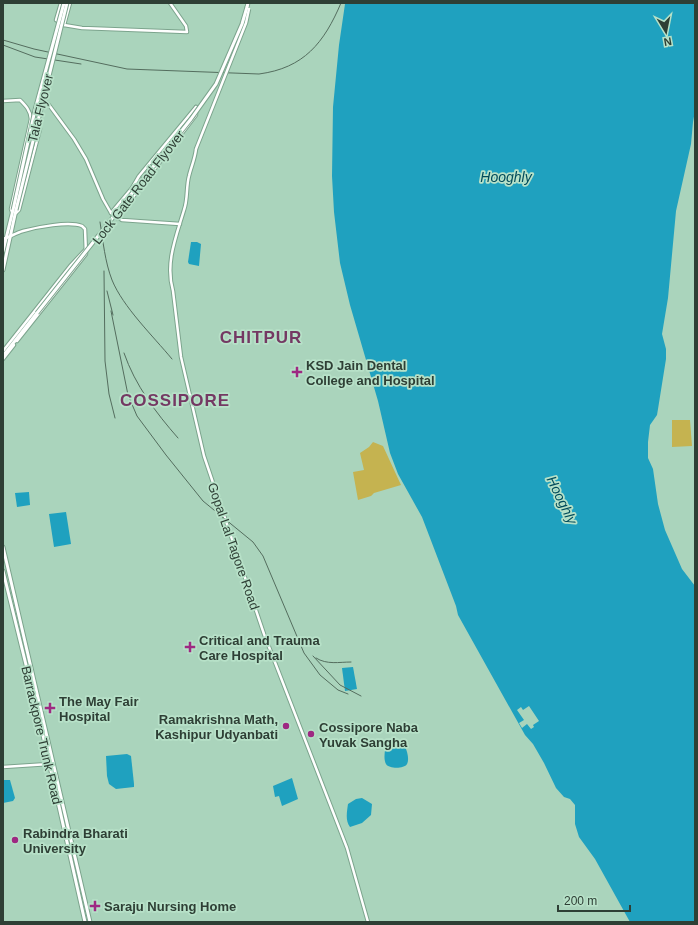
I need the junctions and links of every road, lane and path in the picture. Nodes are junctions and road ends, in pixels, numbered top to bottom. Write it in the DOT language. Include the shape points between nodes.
graph roads {
  1 [pos="60,3"];
  2 [pos="66,3"];
  3 [pos="70,3"];
  4 [pos="170,3"];
  5 [pos="249,3"];
  6 [pos="248,8"];
  7 [pos="64,25"];
  8 [pos="42,99"];
  9 [pos="3,101"];
  10 [pos="30,125"];
  11 [pos="14,212"];
  12 [pos="111,213"];
  13 [pos="117,218"];
  14 [pos="180,224"];
  15 [pos="11,236"];
  16 [pos="4,239"];
  17 [pos="86,248"];
  18 [pos="3,251"];
  19 [pos="3,270"];
  20 [pos="3,351"];
  21 [pos="3,357"];
  22 [pos="3,547"];
  23 [pos="3,571"];
  24 [pos="9,575"];
  25 [pos="4,576"];
  26 [pos="49,764"];
  27 [pos="3,767"];
  28 [pos="85,922"];
  29 [pos="90,922"];
  30 [pos="368,922"];
  1 -- 7 [label="street" via="56,20"];
  2 -- 8 [label="main road, Tala Flyover, bridge"];
  2 -- 11 [label="main road, Tala Flyover, bridge" via="35,110"];
  3 -- 7 [label="street"];
  4 -- 7 [label="street" via="186,26 187,32"];
  5 -- 6 [label="main road, Lock Gate Road Flyover"];
  6 -- 14 [label="street, Gopal Lal Tagore Road, bridge" via="246,23 196,150"];
  6 -- 21 [label="main road, Lock Gate Road Flyover, bridge" via="212,90"];
  8 -- 11 [label="main road, Tala Flyover, bridge"];
  8 -- 12 [label="street" via="50,105 74,139"];
  9 -- 10 [label="street" via="17,100 26,106 30,113"];
  10 -- 11 [label="street" via="11,209"];
  10 -- 11 [label="street" via="40,129 19,210"];
  11 -- 15 [label="main road"];
  11 -- 16 [label="main road"];
  12 -- 13 [label="street"];
  12 -- 13 [label="street" via="196,107 196,115"];
  13 -- 14 [label="street"];
  14 -- 30 [label="street, Gopal Lal Tagore Road" via="174,242 170,281 181,358 204,456 264,634 347,848"];
  15 -- 16 [label="street"];
  15 -- 17 [label="street" via="23,231 75,223 84,230"];
  15 -- 19 [label="main road"];
  16 -- 18 [label="main road"];
  17 -- 20 [label="street"];
  17 -- 21 [label="street" via="86,254"];
  22 -- 24 [label="main road, Barrackpore Trunk Road"];
  23 -- 25 [label="main road, Barrackpore Trunk Road"];
  24 -- 25 [label="main road"];
  24 -- 29 [label="main road, Barrackpore Trunk Road"];
  25 -- 26 [label="main road, Barrackpore Trunk Road"];
  26 -- 27 [label="street"];
  26 -- 28 [label="main road, Barrackpore Trunk Road"];
}
